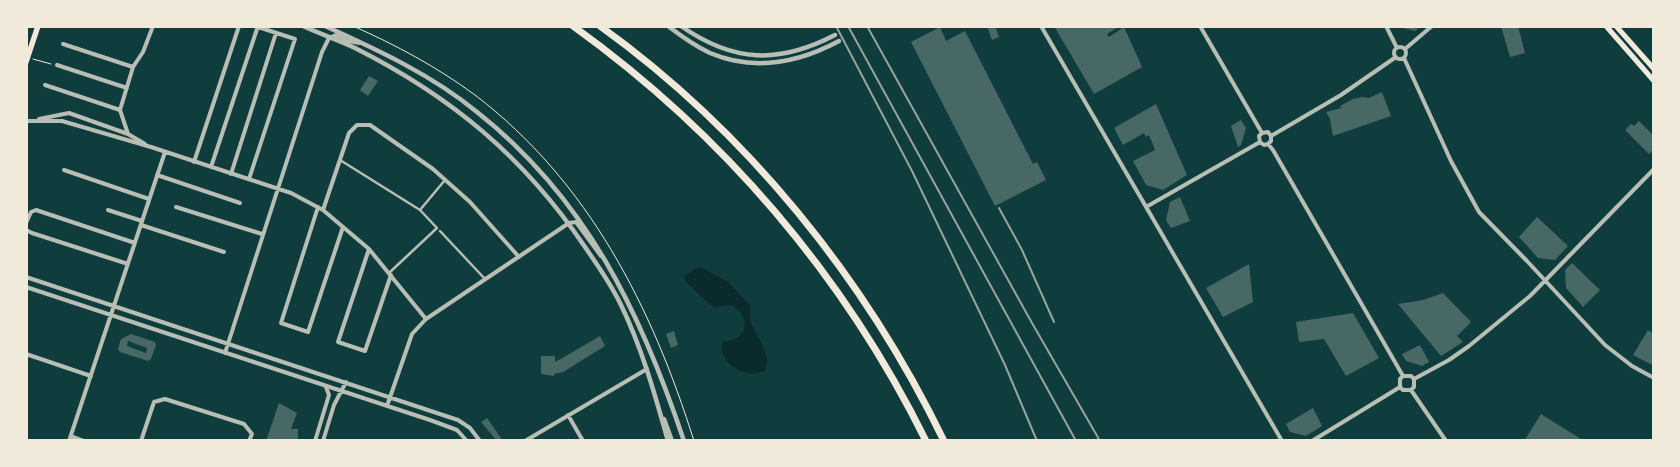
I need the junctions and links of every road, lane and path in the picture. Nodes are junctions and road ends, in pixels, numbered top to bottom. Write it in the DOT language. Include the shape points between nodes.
graph roads {
  1 [pos="38,26"];
  2 [pos="152,26"];
  3 [pos="239,26"];
  4 [pos="303,26"];
  5 [pos="325,26"];
  6 [pos="573,26"];
  7 [pos="600,26"];
  8 [pos="668,26"];
  9 [pos="682,26"];
  10 [pos="1040,26"];
  11 [pos="1200,26"];
  12 [pos="1386,26"];
  13 [pos="1432,26"];
  14 [pos="1606,26"];
  15 [pos="1616,26"];
  16 [pos="257,27"];
  17 [pos="276,33"];
  18 [pos="836,35"];
  19 [pos="329,38"];
  20 [pos="839,41"];
  21 [pos="63,44"];
  22 [pos="365,44"];
  23 [pos="1397,48"];
  24 [pos="1405,49"];
  25 [pos="1396,56"];
  26 [pos="1404,58"];
  27 [pos="27,60"];
  28 [pos="57,65"];
  29 [pos="133,67"];
  30 [pos="1654,69"];
  31 [pos="1654,81"];
  32 [pos="45,85"];
  33 [pos="126,88"];
  34 [pos="120,110"];
  35 [pos="29,121"];
  36 [pos="1262,132"];
  37 [pos="128,134"];
  38 [pos="1271,136"];
  39 [pos="1260,142"];
  40 [pos="1268,144"];
  41 [pos="151,147"];
  42 [pos="165,152"];
  43 [pos="340,160"];
  44 [pos="194,162"];
  45 [pos="211,167"];
  46 [pos="64,170"];
  47 [pos="1654,170"];
  48 [pos="231,174"];
  49 [pos="157,175"];
  50 [pos="249,179"];
  51 [pos="445,180"];
  52 [pos="277,188"];
  53 [pos="150,199"];
  54 [pos="240,203"];
  55 [pos="176,207"];
  56 [pos="318,207"];
  57 [pos="1146,207"];
  58 [pos="108,210"];
  59 [pos="323,210"];
  60 [pos="420,210"];
  61 [pos="587,211"];
  62 [pos="142,223"];
  63 [pos="569,223"];
  64 [pos="26,224"];
  65 [pos="343,227"];
  66 [pos="26,230"];
  67 [pos="440,231"];
  68 [pos="262,234"];
  69 [pos="135,243"];
  70 [pos="369,250"];
  71 [pos="224,252"];
  72 [pos="519,257"];
  73 [pos="128,264"];
  74 [pos="390,274"];
  75 [pos="616,276"];
  76 [pos="26,277"];
  77 [pos="485,279"];
  78 [pos="1546,281"];
  79 [pos="26,287"];
  80 [pos="114,306"];
  81 [pos="111,315"];
  82 [pos="426,319"];
  83 [pos="227,342"];
  84 [pos="225,353"];
  85 [pos="26,354"];
  86 [pos="647,369"];
  87 [pos="91,376"];
  88 [pos="1403,376"];
  89 [pos="333,378"];
  90 [pos="1654,378"];
  91 [pos="1414,379"];
  92 [pos="346,382"];
  93 [pos="326,387"];
  94 [pos="1400,387"];
  95 [pos="1411,390"];
  96 [pos="341,392"];
  97 [pos="390,397"];
  98 [pos="387,406"];
  99 [pos="660,414"];
  100 [pos="568,415"];
  101 [pos="70,439"];
  102 [pos="944,440"];
  103 [pos="84,441"];
  104 [pos="141,441"];
  105 [pos="249,441"];
  106 [pos="315,441"];
  107 [pos="324,441"];
  108 [pos="467,441"];
  109 [pos="480,441"];
  110 [pos="525,441"];
  111 [pos="583,441"];
  112 [pos="668,441"];
  113 [pos="672,441"];
  114 [pos="683,441"];
  115 [pos="694,441"];
  116 [pos="926,441"];
  117 [pos="1282,441"];
  118 [pos="1312,441"];
  119 [pos="1446,441"];
  1 -- 27 [label="main road"];
  2 -- 29 [label="street" via="143,52"];
  3 -- 44 [label="street"];
  4 -- 19 [label="street"];
  5 -- 22 [label="street"];
  6 -- 116 [label="highway" via="674,106 764,198 849,307 886,366"];
  7 -- 102 [label="highway" via="708,116 802,218 871,312 919,390"];
  8 -- 20 [label="street" via="709,52 744,62 794,60"];
  9 -- 18 [label="street" via="699,38 730,51 766,56 788,54"];
  10 -- 57 [label="street"];
  11 -- 36 [label="street"];
  12 -- 23 [label="street"];
  13 -- 24 [label="street"];
  14 -- 31 [label="main road"];
  15 -- 30 [label="main road"];
  16 -- 17 [label="street"];
  16 -- 45 [label="street"];
  17 -- 48 [label="street"];
  17 -- 50 [label="street" via="295,40"];
  19 -- 22 [label="street" via="336,35"];
  19 -- 52 [label="street"];
  19 -- 63 [label="street" via="354,47 389,67 470,120 535,180"];
  21 -- 29 [label="street"];
  22 -- 75 [label="street" via="434,82 477,112 511,142 568,204"];
  23 -- 24 [label="street"];
  23 -- 25 [label="street"];
  24 -- 26 [label="street"];
  25 -- 26 [label="street"];
  25 -- 38 [label="street" via="1341,95"];
  26 -- 78 [label="street" via="1479,212"];
  27 -- 28 [label="path"];
  28 -- 33 [label="street"];
  29 -- 33 [label="street"];
  32 -- 34 [label="street"];
  33 -- 34 [label="street"];
  34 -- 37 [label="street"];
  35 -- 37 [label="street" via="69,113"];
  35 -- 41 [label="street" via="62,121"];
  36 -- 38 [label="street"];
  36 -- 39 [label="street"];
  37 -- 41 [label="street"];
  38 -- 40 [label="street"];
  39 -- 40 [label="street"];
  39 -- 57 [label="street"];
  40 -- 88 [label="street"];
  41 -- 42 [label="street"];
  42 -- 44 [label="street"];
  42 -- 49 [label="street"];
  43 -- 51 [label="street" via="349,134 357,125 370,125"];
  43 -- 59 [label="street"];
  43 -- 60 [label="street"];
  44 -- 45 [label="street"];
  45 -- 48 [label="street"];
  46 -- 53 [label="street"];
  47 -- 78 [label="street"];
  48 -- 50 [label="street"];
  49 -- 53 [label="street"];
  49 -- 54 [label="street"];
  50 -- 52 [label="street"];
  51 -- 60 [label="street"];
  51 -- 72 [label="street" via="470,202"];
  52 -- 56 [label="street"];
  52 -- 68 [label="street"];
  53 -- 62 [label="street"];
  55 -- 68 [label="street"];
  56 -- 59 [label="street"];
  56 -- 65 [label="street" via="281,323 308,332"];
  57 -- 117 [label="street"];
  58 -- 62 [label="street"];
  59 -- 65 [label="street"];
  60 -- 74 [label="street" via="437,228"];
  61 -- 115 [label="path" via="621,265 650,322 682,401"];
  62 -- 69 [label="street"];
  62 -- 71 [label="street"];
  63 -- 72 [label="street"];
  63 -- 75 [label="street" via="576,222"];
  63 -- 86 [label="street" via="608,281"];
  64 -- 69 [label="street" via="31,212 36,210"];
  65 -- 70 [label="street"];
  66 -- 73 [label="street"];
  67 -- 77 [label="street"];
  68 -- 83 [label="street"];
  69 -- 73 [label="street"];
  70 -- 74 [label="street"];
  70 -- 74 [label="street" via="338,342 365,350"];
  72 -- 77 [label="street"];
  73 -- 80 [label="street"];
  74 -- 82 [label="street"];
  75 -- 114 [label="street" via="667,389"];
  76 -- 80 [label="street"];
  77 -- 82 [label="street"];
  78 -- 90 [label="street" via="1605,345"];
  78 -- 91 [label="street" via="1469,346"];
  79 -- 81 [label="street"];
  80 -- 81 [label="street"];
  80 -- 83 [label="street"];
  81 -- 84 [label="street"];
  81 -- 87 [label="street"];
  82 -- 97 [label="street" via="412,334"];
  83 -- 84 [label="street"];
  83 -- 89 [label="street"];
  84 -- 93 [label="street"];
  85 -- 87 [label="street"];
  86 -- 99 [label="street"];
  86 -- 100 [label="street"];
  87 -- 101 [label="street"];
  88 -- 91 [label="street"];
  88 -- 94 [label="street"];
  89 -- 92 [label="street"];
  89 -- 93 [label="street"];
  91 -- 95 [label="street"];
  92 -- 96 [label="street"];
  92 -- 97 [label="street"];
  93 -- 96 [label="street"];
  93 -- 106 [label="street" via="329,395"];
  94 -- 95 [label="street"];
  94 -- 118 [label="street"];
  95 -- 119 [label="street"];
  96 -- 98 [label="street"];
  96 -- 107 [label="street"];
  97 -- 98 [label="street"];
  97 -- 109 [label="street" via="458,420"];
  98 -- 108 [label="street" via="457,430"];
  99 -- 112 [label="street"];
  99 -- 113 [label="street"];
  100 -- 110 [label="street"];
  100 -- 111 [label="street"];
  101 -- 103 [label="street"];
  104 -- 105 [label="street" via="154,402 165,399 244,424 252,434"];
}
